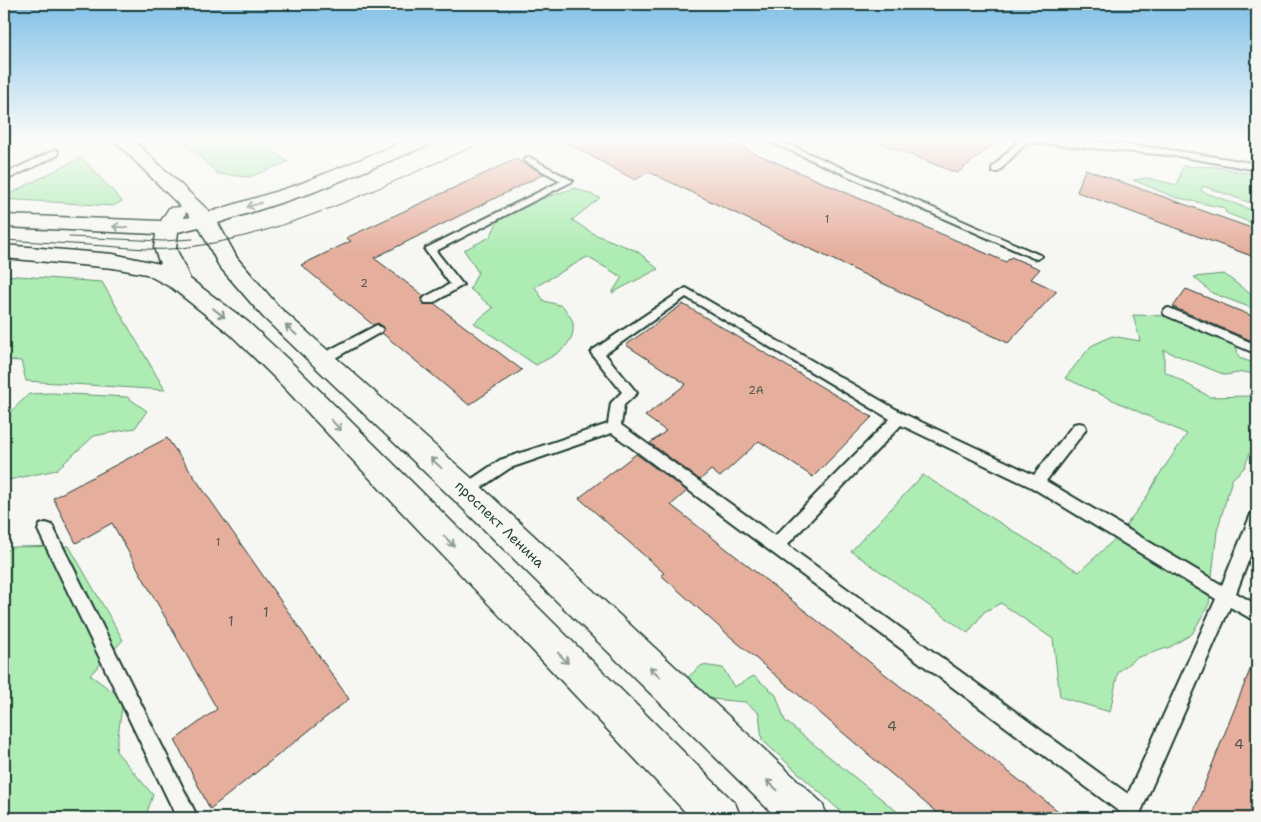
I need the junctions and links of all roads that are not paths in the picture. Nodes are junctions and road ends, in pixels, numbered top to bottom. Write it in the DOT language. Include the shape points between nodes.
graph roads {
  1 [pos="159,176"];
  2 [pos="335,176"];
  3 [pos="559,176"];
  4 [pos="854,176"];
  5 [pos="182,199"];
  6 [pos="206,220"];
  7 [pos="4,221"];
  8 [pos="169,228"];
  9 [pos="4,252"];
  10 [pos="1037,256"];
  11 [pos="180,283"];
  12 [pos="430,300"];
  13 [pos="1169,312"];
  14 [pos="377,329"];
  15 [pos="1257,350"];
  16 [pos="323,359"];
  17 [pos="899,418"];
  18 [pos="614,427"];
  19 [pos="1079,428"];
  20 [pos="1036,483"];
  21 [pos="466,491"];
  22 [pos="1257,520"];
  23 [pos="46,530"];
  24 [pos="776,546"];
  25 [pos="1226,596"];
  26 [pos="1257,614"];
  27 [pos="188,818"];
  28 [pos="720,818"];
  29 [pos="808,818"];
  1 -- 5 [label="main road"];
  2 -- 6 [label="main road, one-way"];
  3 -- 12 [label="lane" via="568,181 430,250 456,285"];
  4 -- 10 [label="lane"];
  5 -- 6 [label="main road"];
  5 -- 8 [label="main road"];
  6 -- 8 [label="main road"];
  6 -- 11 [label="main road" via="181,248"];
  16 -- 6 [label="main road, проспект Ленина, one-way" via="271,312 227,261"];
  8 -- 7 [label="main road, one-way"];
  8 -- 11 [label="main road" via="164,249"];
  9 -- 11 [label="main road" via="130,263 153,269"];
  11 -- 28 [label="main road, one-way" via="239,328 285,372"];
  13 -- 15 [label="lane"];
  14 -- 16 [label="lane"];
  21 -- 16 [label="main road, проспект Ленина, one-way"];
  17 -- 18 [label="lane" via="686,292 597,353 630,393 618,403"];
  17 -- 20 [label="lane"];
  17 -- 24 [label="lane"];
  18 -- 21 [label="lane" via="505,464"];
  18 -- 24 [label="lane"];
  19 -- 20 [label="lane"];
  20 -- 25 [label="lane"];
  29 -- 21 [label="main road, проспект Ленина, one-way"];
  22 -- 25 [label="lane"];
  23 -- 27 [label="lane"];
  24 -- 25 [label="lane" via="1132,809"];
  25 -- 26 [label="lane"];
}
